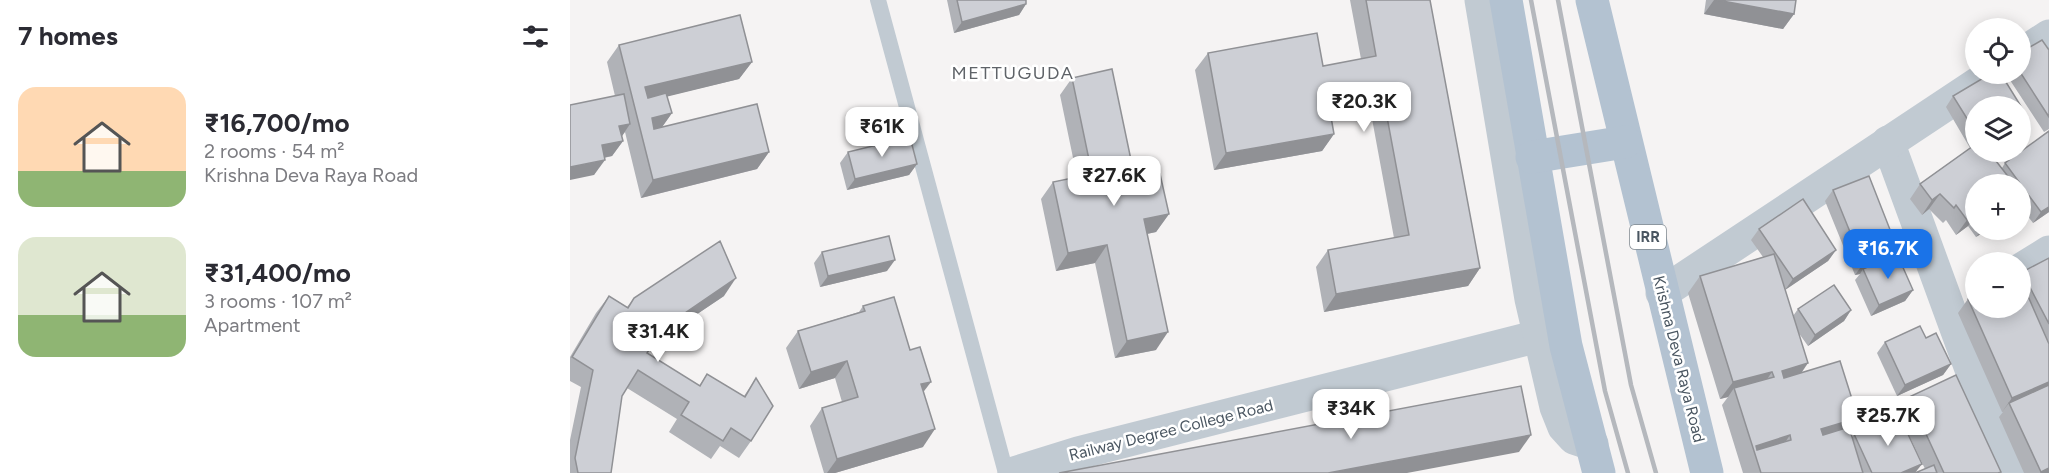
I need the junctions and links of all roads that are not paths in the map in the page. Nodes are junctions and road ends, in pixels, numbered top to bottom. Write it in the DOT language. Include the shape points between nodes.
graph roads {
  1 [pos="878,0"];
  2 [pos="1481,0"];
  3 [pos="1506,0"];
  4 [pos="1592,0"];
  5 [pos="2049,36"];
  6 [pos="2031,48"];
  7 [pos="1977,84"];
  8 [pos="1625,142"];
  9 [pos="1888,142"];
  10 [pos="1532,157"];
  11 [pos="2049,252"];
  12 [pos="2031,263"];
  13 [pos="1662,293"];
  14 [pos="1963,308"];
  15 [pos="1539,336"];
  16 [pos="1595,458"];
  17 [pos="1006,473"];
  18 [pos="1014,473"];
  19 [pos="1707,473"];
  20 [pos="2009,473"];
  1 -- 17 [label="lane"];
  2 -- 15 [label="street"];
  3 -- 10 [label="main road"];
  4 -- 8 [label="main road, Krishna Deva Raya Road / IRR"];
  5 -- 6 [label="street"];
  7 -- 9 [label="street"];
  8 -- 10 [label="main road"];
  8 -- 13 [label="main road, Krishna Deva Raya Road / IRR"];
  9 -- 13 [label="street"];
  9 -- 14 [label="street"];
  10 -- 16 [label="main road" via="1566,346"];
  11 -- 12 [label="street"];
  13 -- 19 [label="main road, Krishna Deva Raya Road / IRR"];
  14 -- 20 [label="street"];
  15 -- 16 [label="street" via="1564,427"];
  15 -- 18 [label="street, Railway Degree College Road" via="1078,453"];
}
